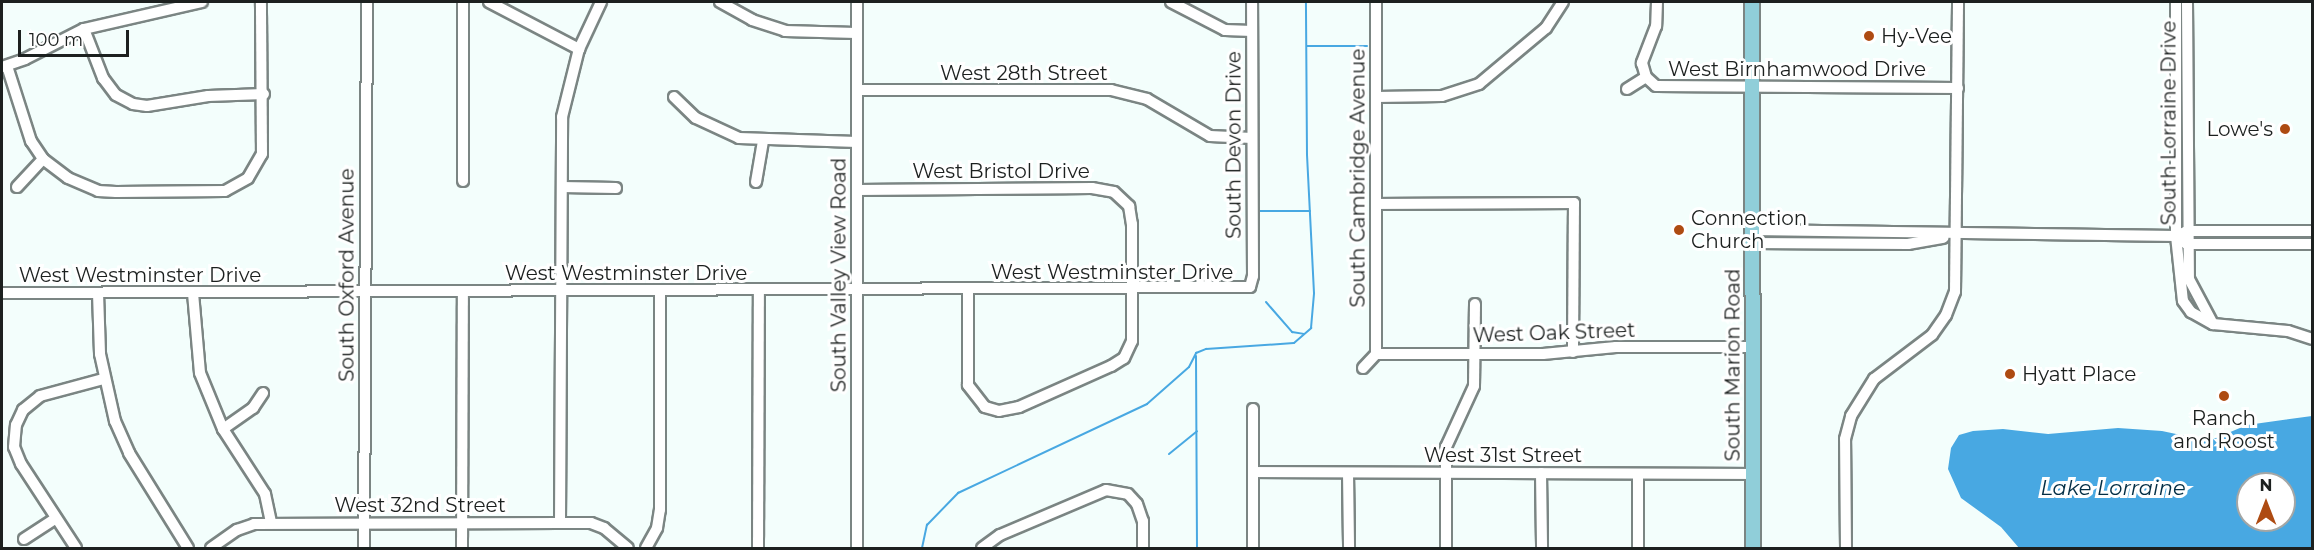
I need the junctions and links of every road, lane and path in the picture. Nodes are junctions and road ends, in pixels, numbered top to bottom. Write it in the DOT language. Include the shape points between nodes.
graph roads {
  1 [pos="202,2"];
  2 [pos="261,2"];
  3 [pos="367,2"];
  4 [pos="463,2"];
  5 [pos="489,2"];
  6 [pos="601,2"];
  7 [pos="720,2"];
  8 [pos="857,2"];
  9 [pos="1172,2"];
  10 [pos="1252,2"];
  11 [pos="1376,2"];
  12 [pos="1563,2"];
  13 [pos="1656,2"];
  14 [pos="1752,2"];
  15 [pos="1958,2"];
  16 [pos="2176,2"];
  17 [pos="2187,2"];
  18 [pos="154,7"];
  19 [pos="84,29"];
  20 [pos="1252,31"];
  21 [pos="856,33"];
  22 [pos="579,49"];
  23 [pos="4,66"];
  24 [pos="1646,77"];
  25 [pos="1958,88"];
  26 [pos="1753,89"];
  27 [pos="857,90"];
  28 [pos="1627,90"];
  29 [pos="264,94"];
  30 [pos="674,97"];
  31 [pos="1376,97"];
  32 [pos="1252,138"];
  33 [pos="763,141"];
  34 [pos="857,141"];
  35 [pos="43,159"];
  36 [pos="463,181"];
  37 [pos="756,183"];
  38 [pos="17,187"];
  39 [pos="562,187"];
  40 [pos="616,188"];
  41 [pos="857,190"];
  42 [pos="1376,204"];
  43 [pos="2187,231"];
  44 [pos="2313,231"];
  45 [pos="1752,236"];
  46 [pos="1958,236"];
  47 [pos="2176,236"];
  48 [pos="2187,244"];
  49 [pos="2313,244"];
  50 [pos="1250,287"];
  51 [pos="1132,288"];
  52 [pos="365,291"];
  53 [pos="463,291"];
  54 [pos="561,291"];
  55 [pos="660,291"];
  56 [pos="759,291"];
  57 [pos="857,291"];
  58 [pos="968,291"];
  59 [pos="2,293"];
  60 [pos="98,293"];
  61 [pos="193,293"];
  62 [pos="1258,295"];
  63 [pos="1475,304"];
  64 [pos="2213,324"];
  65 [pos="2313,339"];
  66 [pos="1753,347"];
  67 [pos="1573,352"];
  68 [pos="1376,354"];
  69 [pos="1475,354"];
  70 [pos="1363,368"];
  71 [pos="103,379"];
  72 [pos="263,393"];
  73 [pos="1253,409"];
  74 [pos="224,429"];
  75 [pos="1253,472"];
  76 [pos="1445,472"];
  77 [pos="1348,473"];
  78 [pos="1541,473"];
  79 [pos="1638,474"];
  80 [pos="1753,474"];
  81 [pos="56,518"];
  82 [pos="271,523"];
  83 [pos="364,523"];
  84 [pos="461,523"];
  85 [pos="560,523"];
  86 [pos="24,539"];
  87 [pos="76,549"];
  88 [pos="188,549"];
  89 [pos="211,549"];
  90 [pos="364,549"];
  91 [pos="462,549"];
  92 [pos="628,549"];
  93 [pos="646,549"];
  94 [pos="758,549"];
  95 [pos="857,549"];
  96 [pos="982,549"];
  97 [pos="1143,549"];
  98 [pos="1253,549"];
  99 [pos="1349,549"];
  100 [pos="1446,549"];
  101 [pos="1542,549"];
  102 [pos="1638,549"];
  103 [pos="1753,549"];
  104 [pos="1846,549"];
  1 -- 18 [label="street"];
  2 -- 29 [label="street"];
  3 -- 52 [label="street, South Oxford Avenue"];
  4 -- 36 [label="street"];
  5 -- 22 [label="street"];
  6 -- 22 [label="street"];
  7 -- 21 [label="street" via="768,27"];
  8 -- 21 [label="street, South Valley View Road"];
  9 -- 20 [label="street" via="1225,30"];
  10 -- 20 [label="street, South Devon Drive"];
  11 -- 31 [label="street, South Cambridge Avenue"];
  12 -- 31 [label="street" via="1546,28 1479,84 1442,96"];
  13 -- 24 [label="street, West Birnhamwood Drive" via="1656,27 1642,63"];
  14 -- 26 [label="main road, South Marion Road"];
  15 -- 25 [label="street"];
  16 -- 47 [label="street, South Lorraine Drive"];
  17 -- 43 [label="street, South Lorraine Drive"];
  18 -- 19 [label="street"];
  19 -- 23 [label="street"];
  19 -- 29 [label="street" via="103,78 116,95 132,104 147,106 208,96"];
  20 -- 32 [label="street, South Devon Drive"];
  21 -- 27 [label="street, South Valley View Road"];
  22 -- 39 [label="street" via="562,117"];
  23 -- 35 [label="street" via="25,129"];
  24 -- 26 [label="street, West Birnhamwood Drive" via="1656,86 1668,88"];
  24 -- 28 [label="street"];
  25 -- 26 [label="street, West Birnhamwood Drive"];
  25 -- 46 [label="street"];
  26 -- 45 [label="main road, South Marion Road"];
  27 -- 32 [label="street, West 28th Street" via="1111,90 1147,99 1210,136"];
  27 -- 34 [label="street, South Valley View Road"];
  29 -- 35 [label="street" via="264,138 258,165 248,178 225,191 98,191 68,178"];
  30 -- 33 [label="street" via="686,111 713,128 739,138"];
  31 -- 42 [label="street, South Cambridge Avenue"];
  32 -- 50 [label="street, South Devon Drive"];
  33 -- 34 [label="street"];
  33 -- 37 [label="street"];
  34 -- 41 [label="street, South Valley View Road"];
  35 -- 38 [label="street"];
  39 -- 40 [label="street"];
  39 -- 54 [label="street"];
  41 -- 51 [label="street, West Bristol Drive" via="1092,188 1114,192 1125,200 1131,213"];
  41 -- 57 [label="street, South Valley View Road"];
  42 -- 67 [label="street" via="1574,203"];
  42 -- 68 [label="street, South Cambridge Avenue"];
  43 -- 44 [label="street"];
  43 -- 47 [label="street"];
  43 -- 48 [label="street, South Lorraine Drive"];
  45 -- 46 [label="street" via="1908,230"];
  45 -- 66 [label="main road, South Marion Road"];
  46 -- 47 [label="street"];
  46 -- 104 [label="street" via="1955,291 1941,323 1919,347 1874,379 1851,416 1845,439"];
  47 -- 48 [label="street"];
  47 -- 64 [label="street, South Lorraine Drive" via="2183,301 2191,312"];
  48 -- 49 [label="street"];
  48 -- 64 [label="street, South Lorraine Drive" via="2189,279"];
  50 -- 51 [label="street, West Westminster Drive"];
  50 -- 62 [label="street"];
  51 -- 58 [label="street, West Westminster Drive"];
  51 -- 58 [label="street" via="1132,341 1124,358 1019,407 999,411 981,404 968,384"];
  52 -- 53 [label="street, West Westminster Drive"];
  52 -- 61 [label="street, West Westminster Drive"];
  52 -- 83 [label="street, South Oxford Avenue"];
  53 -- 54 [label="street, West Westminster Drive"];
  53 -- 84 [label="street"];
  54 -- 55 [label="street, West Westminster Drive"];
  54 -- 85 [label="street"];
  55 -- 56 [label="street, West Westminster Drive"];
  55 -- 93 [label="street" via="660,510 657,528"];
  56 -- 57 [label="street, West Westminster Drive"];
  56 -- 94 [label="street"];
  57 -- 58 [label="street, West Westminster Drive"];
  57 -- 95 [label="street, South Valley View Road"];
  59 -- 60 [label="street, West Westminster Drive"];
  60 -- 61 [label="street, West Westminster Drive"];
  60 -- 71 [label="street"];
  61 -- 74 [label="street" via="196,356 207,395"];
  63 -- 69 [label="street"];
  64 -- 65 [label="street" via="2288,332"];
  66 -- 67 [label="street, West Oak Street"];
  66 -- 80 [label="main road, South Marion Road"];
  67 -- 69 [label="street, West Oak Street"];
  68 -- 69 [label="street, West Oak Street"];
  68 -- 70 [label="street"];
  69 -- 76 [label="street" via="1472,393 1449,436"];
  71 -- 81 [label="street" via="40,396 23,410 16,425 15,454"];
  71 -- 88 [label="street" via="129,453"];
  72 -- 74 [label="street" via="253,408"];
  73 -- 75 [label="street"];
  74 -- 82 [label="street" via="265,494"];
  75 -- 77 [label="street, West 31st Street"];
  75 -- 98 [label="street"];
  76 -- 77 [label="street, West 31st Street"];
  76 -- 78 [label="street, West 31st Street"];
  76 -- 100 [label="street"];
  77 -- 99 [label="street"];
  78 -- 79 [label="street, West 31st Street"];
  78 -- 101 [label="street"];
  79 -- 80 [label="street, West 31st Street"];
  79 -- 102 [label="street"];
  80 -- 103 [label="main road, South Marion Road"];
  81 -- 86 [label="street"];
  81 -- 87 [label="street"];
  82 -- 83 [label="street, West 32nd Street"];
  82 -- 89 [label="street, West 32nd Street" via="237,530"];
  83 -- 84 [label="street, West 32nd Street"];
  83 -- 90 [label="street, South Oxford Avenue"];
  84 -- 85 [label="street, West 32nd Street"];
  84 -- 91 [label="street"];
  85 -- 92 [label="street, West 32nd Street" via="591,523"];
  96 -- 97 [label="street" via="1000,535 1099,491 1113,490 1128,494 1137,504 1143,521"];
}
